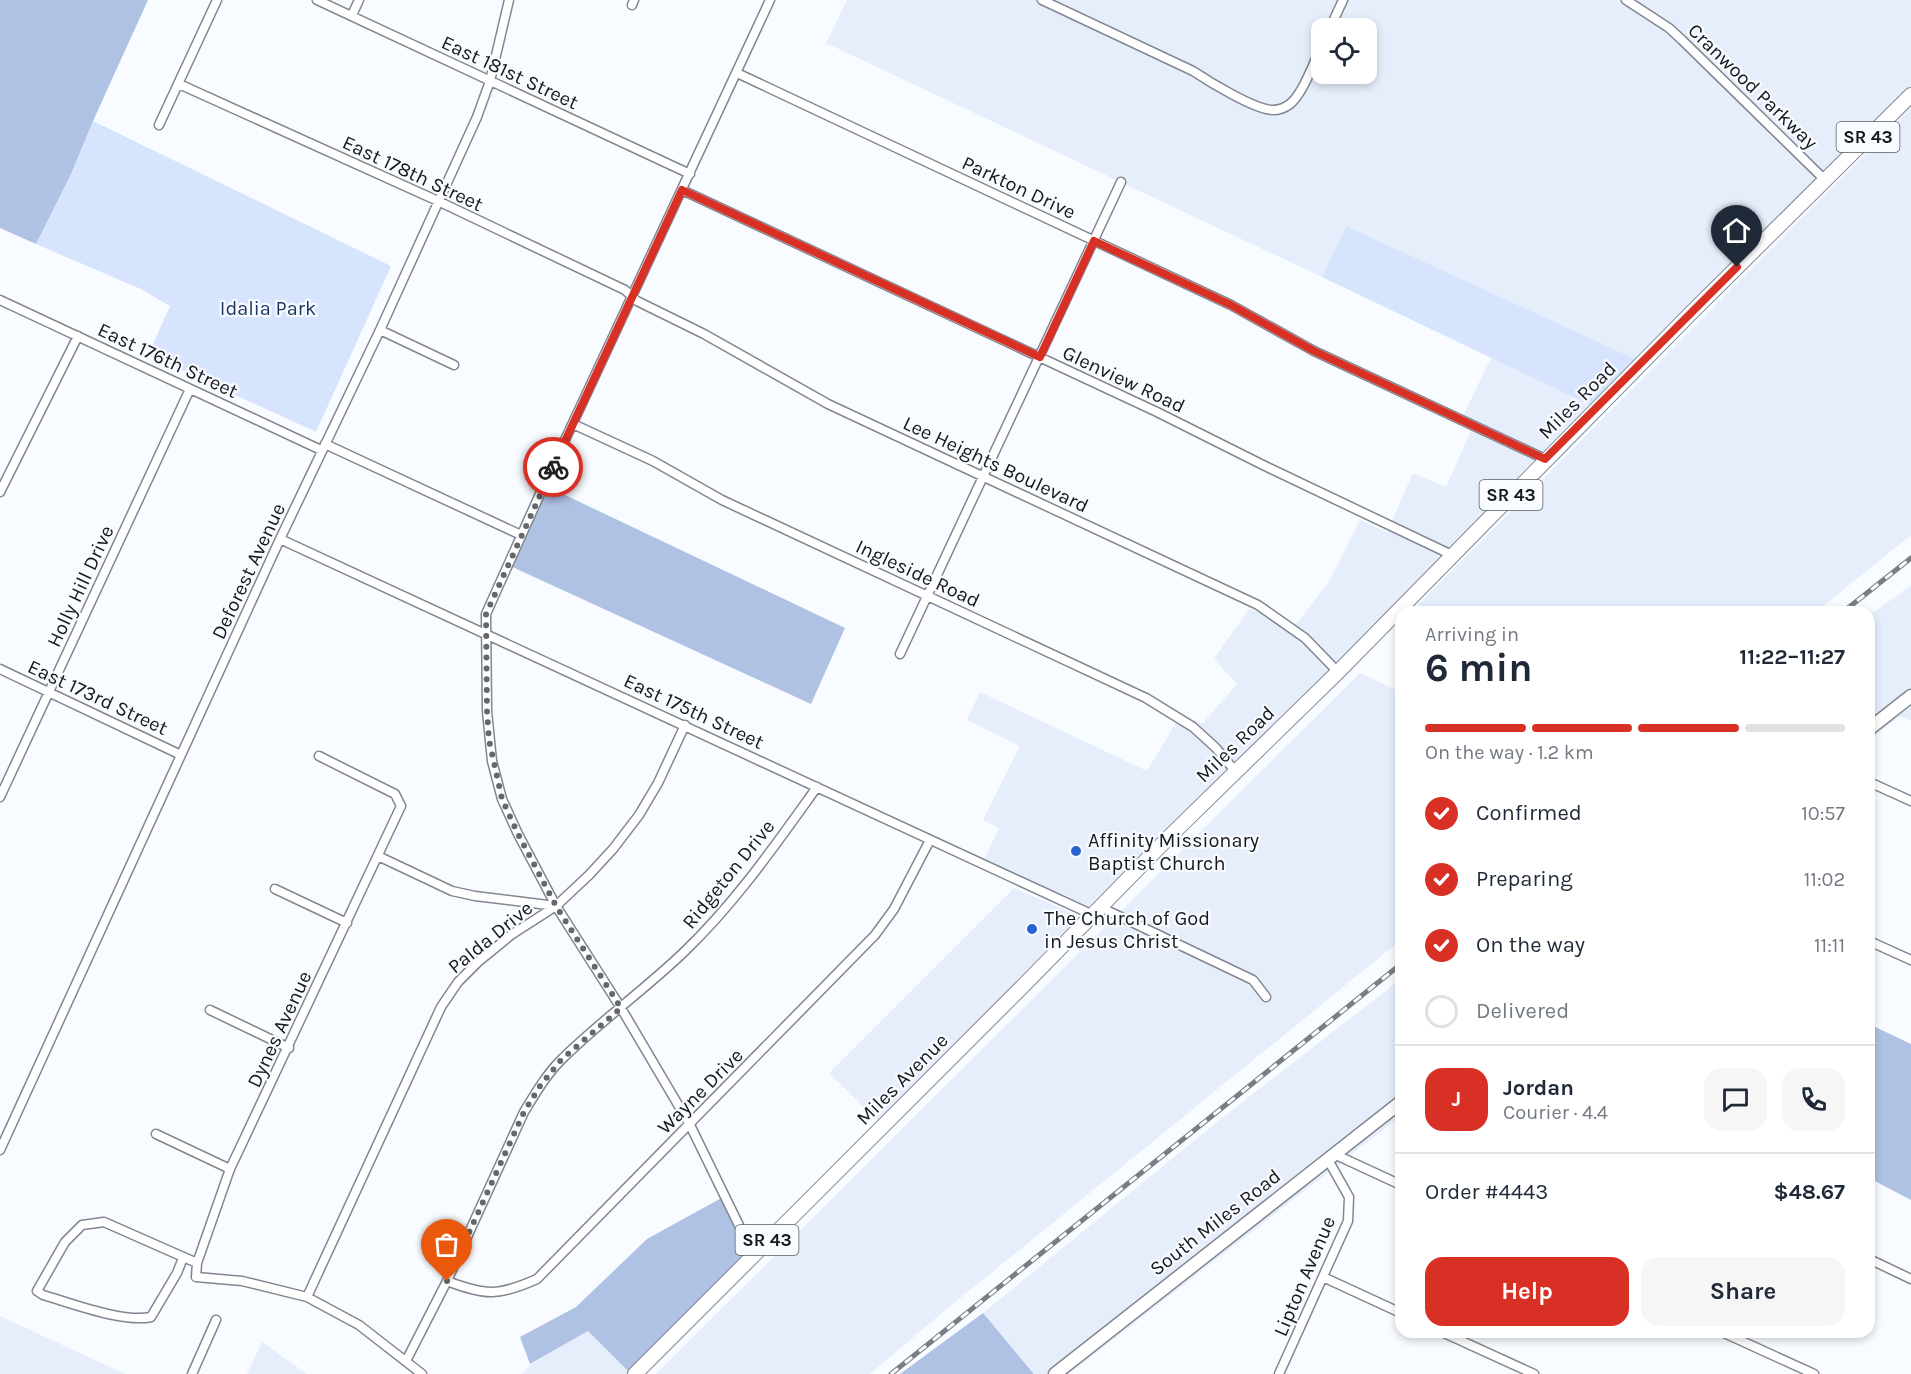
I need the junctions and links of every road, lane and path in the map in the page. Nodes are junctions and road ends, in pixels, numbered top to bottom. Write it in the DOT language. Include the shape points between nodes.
graph roads {
  1 [pos="217,0"];
  2 [pos="317,0"];
  3 [pos="359,0"];
  4 [pos="509,0"];
  5 [pos="770,0"];
  6 [pos="1042,0"];
  7 [pos="1343,0"];
  8 [pos="1626,0"];
  9 [pos="352,15"];
  10 [pos="1335,18"];
  11 [pos="1311,68"];
  12 [pos="737,73"];
  13 [pos="490,81"];
  14 [pos="178,84"];
  15 [pos="1911,95"];
  16 [pos="159,125"];
  17 [pos="690,174"];
  18 [pos="1824,179"];
  19 [pos="1121,182"];
  20 [pos="682,190"];
  21 [pos="438,201"];
  22 [pos="1094,241"];
  23 [pos="632,296"];
  24 [pos="0,300"];
  25 [pos="380,330"];
  26 [pos="78,336"];
  27 [pos="1040,357"];
  28 [pos="454,365"];
  29 [pos="190,389"];
  30 [pos="573,424"];
  31 [pos="323,447"];
  32 [pos="1545,459"];
  33 [pos="984,477"];
  34 [pos="0,492"];
  35 [pos="521,535"];
  36 [pos="280,540"];
  37 [pos="1452,555"];
  38 [pos="927,596"];
  39 [pos="1402,606"];
  40 [pos="1395,614"];
  41 [pos="487,635"];
  42 [pos="900,654"];
  43 [pos="0,669"];
  44 [pos="1338,672"];
  45 [pos="49,692"];
  46 [pos="1911,696"];
  47 [pos="1875,724"];
  48 [pos="685,725"];
  49 [pos="181,755"];
  50 [pos="319,756"];
  51 [pos="1235,771"];
  52 [pos="1875,785"];
  53 [pos="817,787"];
  54 [pos="0,798"];
  55 [pos="1911,801"];
  56 [pos="1196,810"];
  57 [pos="930,840"];
  58 [pos="378,856"];
  59 [pos="274,889"];
  60 [pos="556,906"];
  61 [pos="1096,911"];
  62 [pos="347,923"];
  63 [pos="1875,944"];
  64 [pos="1911,960"];
  65 [pos="1266,997"];
  66 [pos="621,1008"];
  67 [pos="210,1010"];
  68 [pos="289,1048"];
  69 [pos="1395,1107"];
  70 [pos="690,1125"];
  71 [pos="156,1134"];
  72 [pos="0,1150"];
  73 [pos="1331,1156"];
  74 [pos="230,1169"];
  75 [pos="1395,1183"];
  76 [pos="753,1254"];
  77 [pos="183,1258"];
  78 [pos="1875,1262"];
  79 [pos="196,1263"];
  80 [pos="1323,1277"];
  81 [pos="1911,1279"];
  82 [pos="447,1281"];
  83 [pos="307,1297"];
  84 [pos="1395,1310"];
  85 [pos="216,1320"];
  86 [pos="1455,1338"];
  87 [pos="1735,1338"];
  88 [pos="406,1361"];
  89 [pos="1063,1372"];
  90 [pos="192,1374"];
  91 [pos="422,1374"];
  92 [pos="635,1374"];
  93 [pos="1279,1374"];
  94 [pos="1533,1374"];
  95 [pos="1814,1374"];
  1 -- 14 [label="street"];
  2 -- 9 [label="street, East 181st Street"];
  3 -- 9 [label="street"];
  4 -- 13 [label="street, Deforest Avenue"];
  5 -- 12 [label="street"];
  6 -- 11 [label="street" via="1193,71 1261,108 1283,108 1297,97"];
  7 -- 10 [label="street"];
  8 -- 18 [label="street, Cranwood Parkway" via="1669,28"];
  9 -- 13 [label="street, East 181st Street"];
  12 -- 17 [label="street"];
  12 -- 22 [label="street, Parkton Drive"];
  13 -- 17 [label="street, East 181st Street"];
  13 -- 21 [label="street, Deforest Avenue"];
  14 -- 16 [label="street"];
  14 -- 21 [label="street, East 178th Street"];
  15 -- 18 [label="main road, Miles Road / SR 43"];
  17 -- 20 [label="street"];
  18 -- 32 [label="main road, Miles Road / SR 43"];
  19 -- 22 [label="street"];
  20 -- 23 [label="street"];
  20 -- 27 [label="street, Glenview Road"];
  21 -- 23 [label="street, East 178th Street"];
  21 -- 25 [label="street, Deforest Avenue"];
  22 -- 27 [label="street"];
  22 -- 32 [label="street, Parkton Drive" via="1231,305 1314,351"];
  23 -- 30 [label="street"];
  23 -- 33 [label="street, Lee Heights Boulevard" via="828,404"];
  24 -- 26 [label="street, East 176th Street"];
  25 -- 28 [label="street"];
  25 -- 31 [label="street, Deforest Avenue"];
  26 -- 29 [label="street, East 176th Street"];
  26 -- 34 [label="street"];
  27 -- 33 [label="street"];
  27 -- 37 [label="street, Glenview Road"];
  29 -- 31 [label="street, East 176th Street"];
  29 -- 45 [label="street, Holly Hill Drive"];
  30 -- 35 [label="street"];
  30 -- 38 [label="street, Ingleside Road" via="653,461 722,500"];
  31 -- 35 [label="street, East 176th Street"];
  31 -- 36 [label="street, Deforest Avenue"];
  32 -- 37 [label="main road, Miles Road / SR 43"];
  33 -- 38 [label="street"];
  33 -- 44 [label="street, Lee Heights Boulevard" via="1258,604 1305,638"];
  35 -- 41 [label="street" via="486,614"];
  36 -- 41 [label="street, East 175th Street"];
  36 -- 49 [label="street, Deforest Avenue"];
  37 -- 39 [label="main road, Miles Road / SR 43"];
  38 -- 42 [label="street"];
  38 -- 51 [label="street, Ingleside Road" via="1146,698 1193,727"];
  40 -- 44 [label="main road, Miles Road / SR 43"];
  41 -- 48 [label="street, East 175th Street"];
  41 -- 60 [label="street" via="487,711 492,761 506,808"];
  43 -- 45 [label="street, East 173rd Street"];
  44 -- 51 [label="main road, Miles Road / SR 43"];
  45 -- 49 [label="street, East 173rd Street"];
  45 -- 54 [label="street, Holly Hill Drive"];
  46 -- 47 [label="street"];
  48 -- 53 [label="street, East 175th Street"];
  48 -- 60 [label="street, Palda Drive" via="639,815 613,849"];
  49 -- 72 [label="street, Deforest Avenue"];
  50 -- 58 [label="street, Dynes Avenue" via="398,799 401,806"];
  51 -- 56 [label="main road, Miles Road / SR 43"];
  52 -- 55 [label="street"];
  53 -- 57 [label="street, East 175th Street"];
  53 -- 66 [label="street, Ridgeton Drive" via="719,917"];
  56 -- 61 [label="main road, Miles Avenue / SR 43"];
  57 -- 61 [label="street, East 175th Street"];
  57 -- 70 [label="street, Wayne Drive" via="894,909 875,935"];
  58 -- 60 [label="street" via="452,891"];
  58 -- 62 [label="street, Dynes Avenue"];
  59 -- 62 [label="street"];
  60 -- 66 [label="street"];
  60 -- 83 [label="street, Palda Drive" via="478,962 441,1007"];
  61 -- 65 [label="street, East 175th Street" via="1253,980"];
  61 -- 76 [label="main road, Miles Avenue / SR 43"];
  62 -- 68 [label="street, Dynes Avenue"];
  63 -- 64 [label="street"];
  66 -- 70 [label="street"];
  66 -- 82 [label="street, Ridgeton Drive" via="561,1060 540,1086 524,1112"];
  67 -- 68 [label="street"];
  68 -- 74 [label="street, Dynes Avenue"];
  69 -- 73 [label="street, South Miles Road"];
  70 -- 76 [label="street"];
  70 -- 82 [label="street, Wayne Drive" via="537,1279 495,1293 473,1291"];
  71 -- 74 [label="street"];
  73 -- 75 [label="street"];
  73 -- 80 [label="street, Lipton Avenue" via="1349,1197 1348,1221"];
  73 -- 89 [label="street, South Miles Road"];
  74 -- 79 [label="street, Dynes Avenue"];
  76 -- 92 [label="main road, Miles Avenue / SR 43"];
  77 -- 77 [label="street" via="104,1222 82,1225 65,1242 37,1291 43,1296 106,1312 139,1319 151,1317"];
  77 -- 79 [label="street"];
  78 -- 81 [label="street"];
  79 -- 83 [label="street, Dynes Avenue" via="196,1277 242,1281"];
  80 -- 84 [label="street"];
  80 -- 93 [label="street, Lipton Avenue"];
  82 -- 88 [label="street, Ridgeton Drive"];
  83 -- 88 [label="street" via="358,1325"];
  85 -- 90 [label="street"];
  86 -- 94 [label="street"];
  87 -- 95 [label="street"];
  88 -- 91 [label="street"];
}
